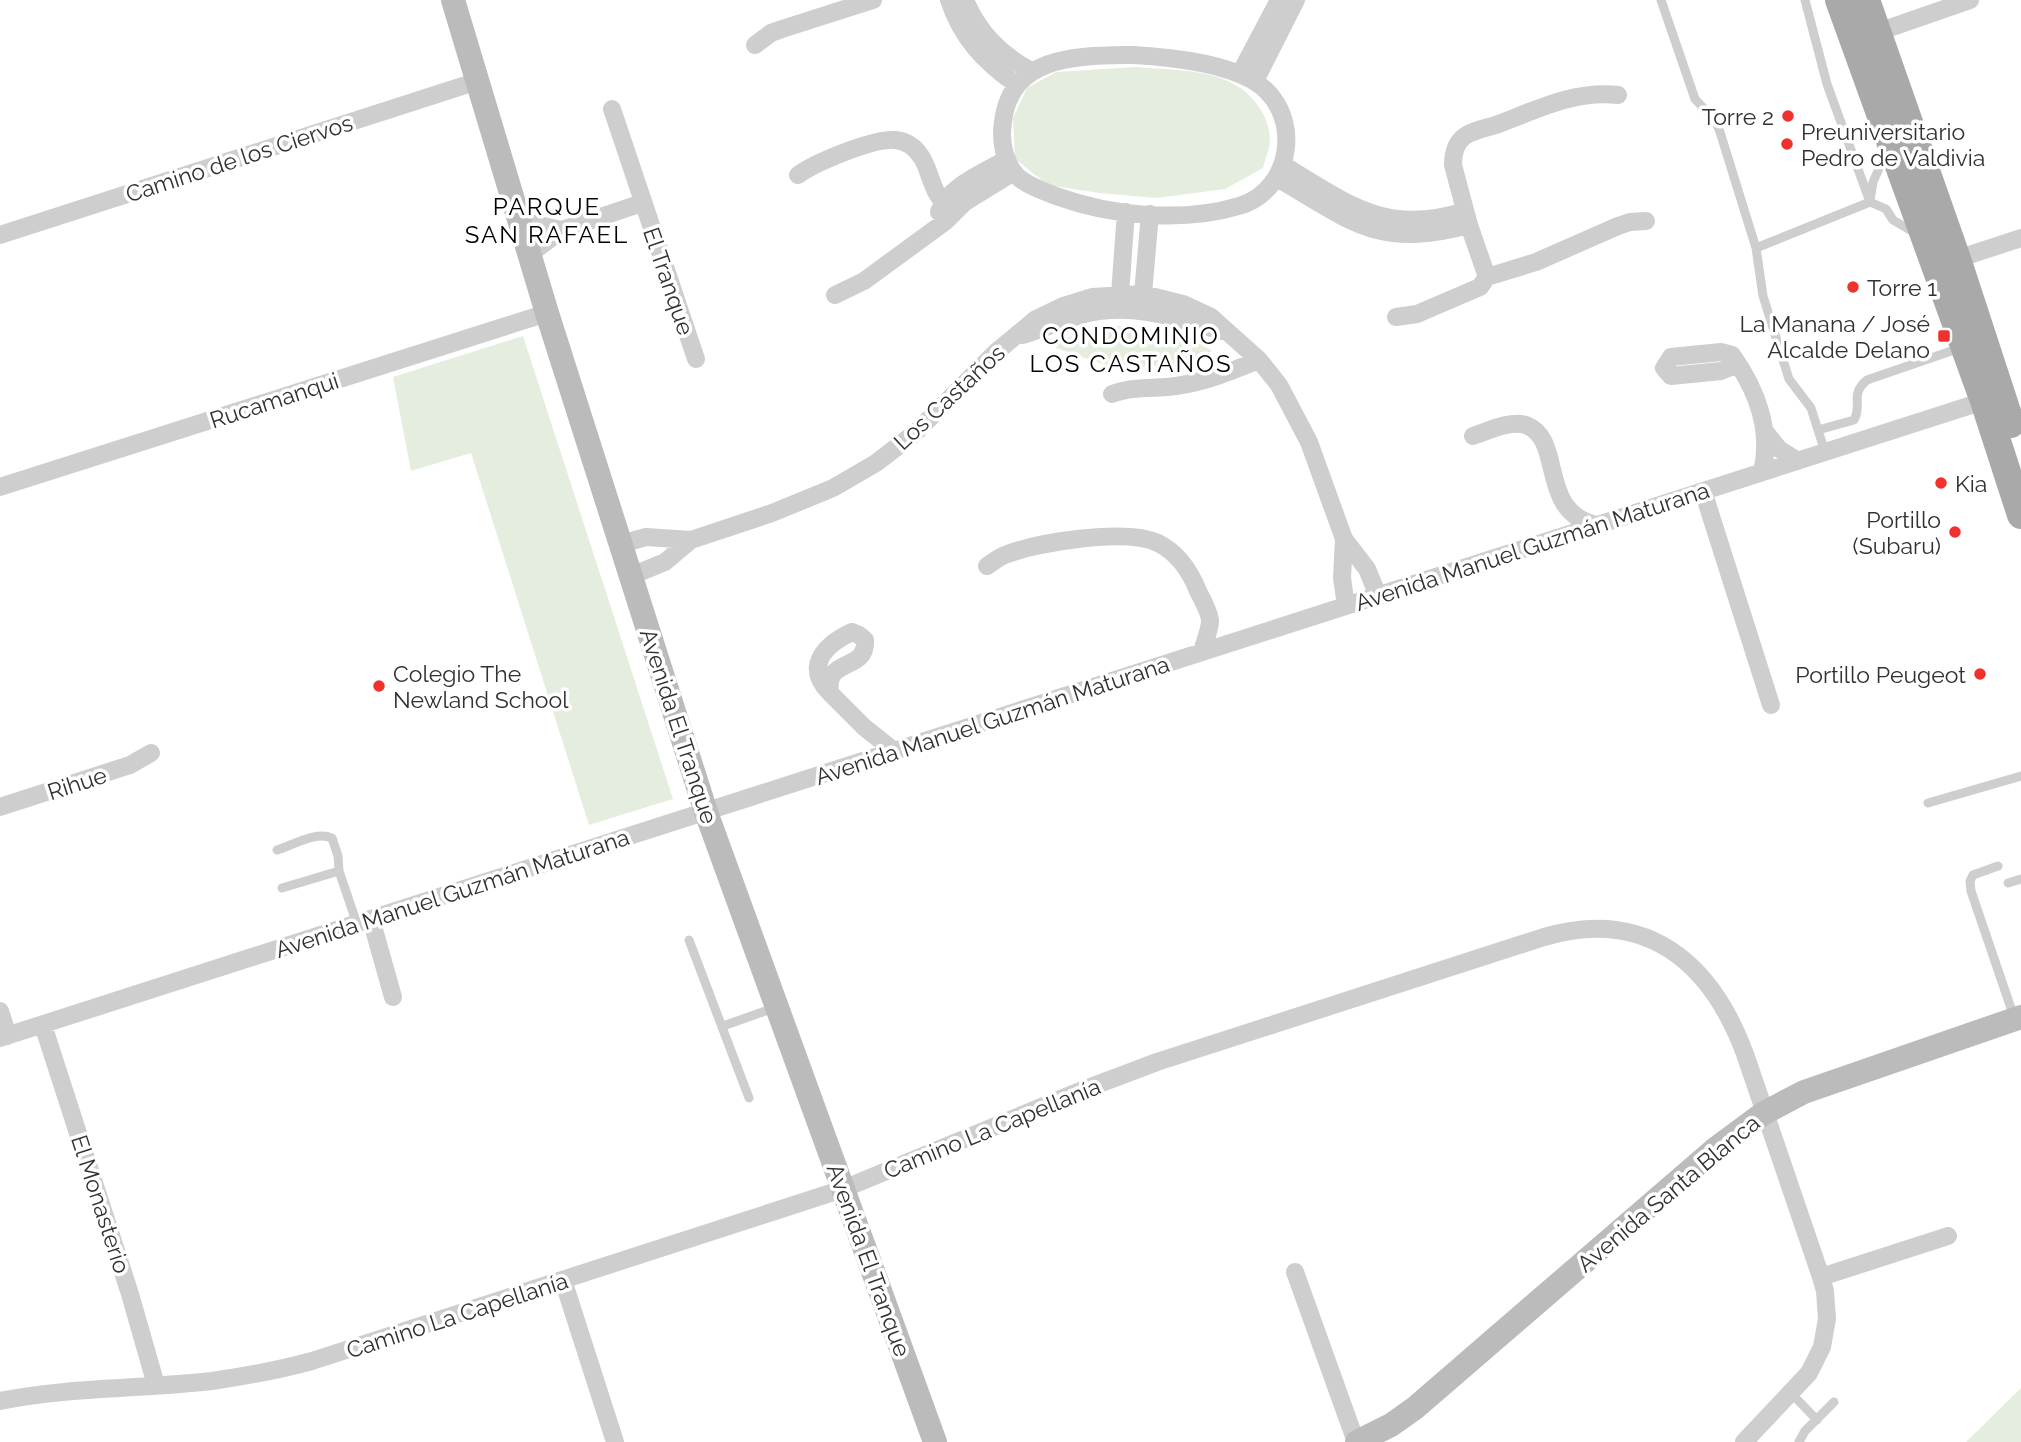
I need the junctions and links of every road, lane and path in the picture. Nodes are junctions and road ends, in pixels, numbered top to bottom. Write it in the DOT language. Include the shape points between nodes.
graph roads {
  1 [pos="453,0"];
  2 [pos="873,0"];
  3 [pos="949,0"];
  4 [pos="965,0"];
  5 [pos="1279,0"];
  6 [pos="1296,0"];
  7 [pos="1661,0"];
  8 [pos="1805,0"];
  9 [pos="1839,0"];
  10 [pos="1866,0"];
  11 [pos="1970,0"];
  12 [pos="1878,32"];
  13 [pos="755,45"];
  14 [pos="1031,71"];
  15 [pos="1247,78"];
  16 [pos="478,81"];
  17 [pos="1016,84"];
  18 [pos="1618,94"];
  19 [pos="612,109"];
  20 [pos="1889,144"];
  21 [pos="1010,165"];
  22 [pos="1280,172"];
  23 [pos="930,173"];
  24 [pos="798,175"];
  25 [pos="964,194"];
  26 [pos="943,202"];
  27 [pos="1870,202"];
  28 [pos="642,203"];
  29 [pos="1126,212"];
  30 [pos="1150,214"];
  31 [pos="1467,218"];
  32 [pos="521,221"];
  33 [pos="1646,221"];
  34 [pos="562,230"];
  35 [pos="931,231"];
  36 [pos="0,235"];
  37 [pos="1923,238"];
  38 [pos="2021,238"];
  39 [pos="1756,248"];
  40 [pos="531,253"];
  41 [pos="1957,259"];
  42 [pos="1487,277"];
  43 [pos="835,295"];
  44 [pos="1143,295"];
  45 [pos="1124,302"];
  46 [pos="547,313"];
  47 [pos="1396,317"];
  48 [pos="1230,334"];
  49 [pos="1963,347"];
  50 [pos="696,359"];
  51 [pos="1259,360"];
  52 [pos="1738,364"];
  53 [pos="1111,394"];
  54 [pos="1984,401"];
  55 [pos="1818,430"];
  56 [pos="1766,433"];
  57 [pos="1473,436"];
  58 [pos="1825,452"];
  59 [pos="2021,453"];
  60 [pos="1798,461"];
  61 [pos="1762,472"];
  62 [pos="0,486"];
  63 [pos="1703,491"];
  64 [pos="1561,500"];
  65 [pos="2021,515"];
  66 [pos="1596,525"];
  67 [pos="1344,539"];
  68 [pos="691,540"];
  69 [pos="1545,542"];
  70 [pos="621,544"];
  71 [pos="987,566"];
  72 [pos="631,576"];
  73 [pos="1378,596"];
  74 [pos="1346,606"];
  75 [pos="1210,621"];
  76 [pos="1237,641"];
  77 [pos="1202,652"];
  78 [pos="831,693"];
  79 [pos="1771,705"];
  80 [pos="864,727"];
  81 [pos="894,751"];
  82 [pos="151,753"];
  83 [pos="864,761"];
  84 [pos="2021,776"];
  85 [pos="1928,803"];
  86 [pos="0,807"];
  87 [pos="706,811"];
  88 [pos="277,850"];
  89 [pos="1998,866"];
  90 [pos="339,871"];
  91 [pos="2021,879"];
  92 [pos="2008,883"];
  93 [pos="282,888"];
  94 [pos="364,921"];
  95 [pos="690,940"];
  96 [pos="393,997"];
  97 [pos="777,1007"];
  98 [pos="0,1011"];
  99 [pos="2018,1018"];
  100 [pos="43,1025"];
  101 [pos="723,1026"];
  102 [pos="4,1037"];
  103 [pos="749,1098"];
  104 [pos="1764,1113"];
  105 [pos="843,1189"];
  106 [pos="1948,1236"];
  107 [pos="1295,1272"];
  108 [pos="1821,1278"];
  109 [pos="563,1280"];
  110 [pos="156,1385"];
  111 [pos="1791,1394"];
  112 [pos="0,1401"];
  113 [pos="1834,1402"];
  114 [pos="1817,1420"];
  115 [pos="614,1442"];
  116 [pos="935,1442"];
  117 [pos="1356,1442"];
  118 [pos="1744,1442"];
  119 [pos="1799,1442"];
  1 -- 16 [label="main road, Avenida El Tranque"];
  2 -- 13 [label="street" via="771,33"];
  3 -- 17 [label="street" via="969,42"];
  4 -- 14 [label="street" via="992,44"];
  5 -- 15 [label="street"];
  6 -- 15 [label="street"];
  7 -- 39 [label="lane" via="1695,99 1720,132"];
  8 -- 27 [label="lane" via="1827,84"];
  9 -- 20 [label="main road"];
  10 -- 12 [label="main road"];
  11 -- 12 [label="street"];
  12 -- 41 [label="main road"];
  14 -- 15 [label="street" via="1061,61 1133,55 1195,63"];
  14 -- 17 [label="street"];
  15 -- 22 [label="street" via="1273,99 1282,118 1286,148"];
  16 -- 32 [label="main road, Avenida El Tranque"];
  16 -- 36 [label="street, Camino de los Ciervos"];
  17 -- 21 [label="street" via="1002,126"];
  18 -- 31 [label="street" via="1576,96 1463,137 1455,148 1453,165"];
  19 -- 28 [label="street, El Tranque"];
  20 -- 27 [label="lane"];
  20 -- 37 [label="main road"];
  21 -- 25 [label="street"];
  21 -- 29 [label="street" via="1027,184 1068,201"];
  22 -- 30 [label="street" via="1259,196 1238,206"];
  22 -- 31 [label="street" via="1355,223 1387,234 1425,235"];
  23 -- 24 [label="street" via="915,149 895,140 832,157"];
  23 -- 25 [label="street"];
  23 -- 26 [label="street"];
  25 -- 26 [label="street" via="953,205"];
  25 -- 35 [label="street" via="953,215"];
  26 -- 35 [label="street"];
  27 -- 37 [label="lane"];
  27 -- 39 [label="lane"];
  28 -- 34 [label="street, El Tranque"];
  28 -- 50 [label="street, El Tranque"];
  29 -- 30 [label="street"];
  29 -- 45 [label="street"];
  30 -- 44 [label="street"];
  31 -- 42 [label="street"];
  32 -- 34 [label="street"];
  32 -- 40 [label="main road, Avenida El Tranque"];
  33 -- 42 [label="street" via="1624,223 1536,262"];
  34 -- 40 [label="street, El Tranque"];
  35 -- 43 [label="street" via="864,281"];
  37 -- 49 [label="main road"];
  38 -- 41 [label="street"];
  39 -- 55 [label="lane" via="1762,296 1789,379 1811,408"];
  40 -- 46 [label="main road, Avenida El Tranque"];
  41 -- 59 [label="main road"];
  42 -- 47 [label="street" via="1477,288 1412,316"];
  44 -- 45 [label="street"];
  44 -- 48 [label="street, Los Castaños" via="1199,309"];
  45 -- 48 [label="street, Los Castaños"];
  45 -- 68 [label="street, Los Castaños" via="1016,337 915,433 865,469 803,502"];
  46 -- 62 [label="street, Rucamanqui"];
  46 -- 70 [label="main road, Avenida El Tranque"];
  48 -- 51 [label="street, Los Castaños"];
  49 -- 54 [label="main road"];
  49 -- 55 [label="lane" via="1867,380 1856,396 1854,419"];
  51 -- 53 [label="street" via="1203,380"];
  51 -- 67 [label="street, Los Castaños" via="1279,385 1309,442"];
  52 -- 56 [label="street"];
  54 -- 58 [label="street, Avenida Manuel Guzmán Maturana"];
  54 -- 65 [label="main road"];
  55 -- 58 [label="lane"];
  56 -- 60 [label="street"];
  56 -- 61 [label="street"];
  57 -- 64 [label="street" via="1525,425 1540,436"];
  58 -- 60 [label="street, Avenida Manuel Guzmán Maturana"];
  60 -- 61 [label="street, Avenida Manuel Guzmán Maturana"];
  61 -- 63 [label="street, Avenida Manuel Guzmán Maturana"];
  63 -- 66 [label="street, Avenida Manuel Guzmán Maturana"];
  63 -- 79 [label="street"];
  64 -- 66 [label="street" via="1577,518"];
  64 -- 69 [label="street"];
  66 -- 69 [label="street, Avenida Manuel Guzmán Maturana"];
  67 -- 73 [label="street, Los Castaños" via="1367,569"];
  67 -- 74 [label="street, Los Castaños"];
  68 -- 70 [label="street, Los Castaños" via="646,537"];
  68 -- 72 [label="street, Los Castaños" via="665,562"];
  69 -- 73 [label="street, Avenida Manuel Guzmán Maturana"];
  70 -- 72 [label="main road, Avenida El Tranque"];
  71 -- 75 [label="street" via="1003,555 1038,545 1145,538 1177,556 1191,575"];
  72 -- 87 [label="main road, Avenida El Tranque"];
  73 -- 74 [label="street, Avenida Manuel Guzmán Maturana"];
  74 -- 76 [label="street, Avenida Manuel Guzmán Maturana"];
  75 -- 76 [label="street"];
  75 -- 77 [label="street"];
  76 -- 77 [label="street, Avenida Manuel Guzmán Maturana"];
  77 -- 81 [label="street, Avenida Manuel Guzmán Maturana"];
  78 -- 80 [label="street"];
  80 -- 81 [label="street"];
  80 -- 83 [label="street"];
  81 -- 83 [label="street, Avenida Manuel Guzmán Maturana"];
  82 -- 86 [label="street, Rihue" via="130,765"];
  83 -- 87 [label="street, Avenida Manuel Guzmán Maturana"];
  84 -- 85 [label="lane"];
  87 -- 94 [label="street, Avenida Manuel Guzmán Maturana"];
  87 -- 97 [label="main road, Avenida El Tranque"];
  88 -- 90 [label="lane" via="332,838"];
  89 -- 99 [label="lane" via="1973,875 1971,891"];
  90 -- 93 [label="lane"];
  90 -- 94 [label="lane"];
  91 -- 92 [label="lane"];
  94 -- 96 [label="street"];
  94 -- 100 [label="street, Avenida Manuel Guzmán Maturana"];
  95 -- 101 [label="lane"];
  97 -- 101 [label="lane"];
  97 -- 105 [label="main road, Avenida El Tranque"];
  98 -- 102 [label="street"];
  99 -- 104 [label="main road, Avenida Santa Blanca" via="1813,1088"];
  100 -- 102 [label="street, Avenida Manuel Guzmán Maturana"];
  100 -- 110 [label="street, El Monasterio"];
  101 -- 103 [label="lane"];
  104 -- 105 [label="street, Camino La Capellanía" via="1731,1020 1695,970 1644,936 1582,928 1157,1062"];
  104 -- 108 [label="street, Camino La Capellanía"];
  104 -- 117 [label="main road, Avenida Santa Blanca" via="1415,1408"];
  105 -- 109 [label="street, Camino La Capellanía"];
  105 -- 116 [label="main road, Avenida El Tranque"];
  106 -- 108 [label="street"];
  107 -- 117 [label="street"];
  108 -- 111 [label="street, Camino La Capellanía" via="1827,1305 1826,1333 1813,1367"];
  109 -- 110 [label="street, Camino La Capellanía" via="312,1362 256,1374"];
  109 -- 115 [label="street"];
  110 -- 112 [label="street, Camino La Capellanía"];
  111 -- 114 [label="lane"];
  111 -- 118 [label="street, Camino La Capellanía"];
  113 -- 114 [label="lane"];
  114 -- 119 [label="lane"];
}
